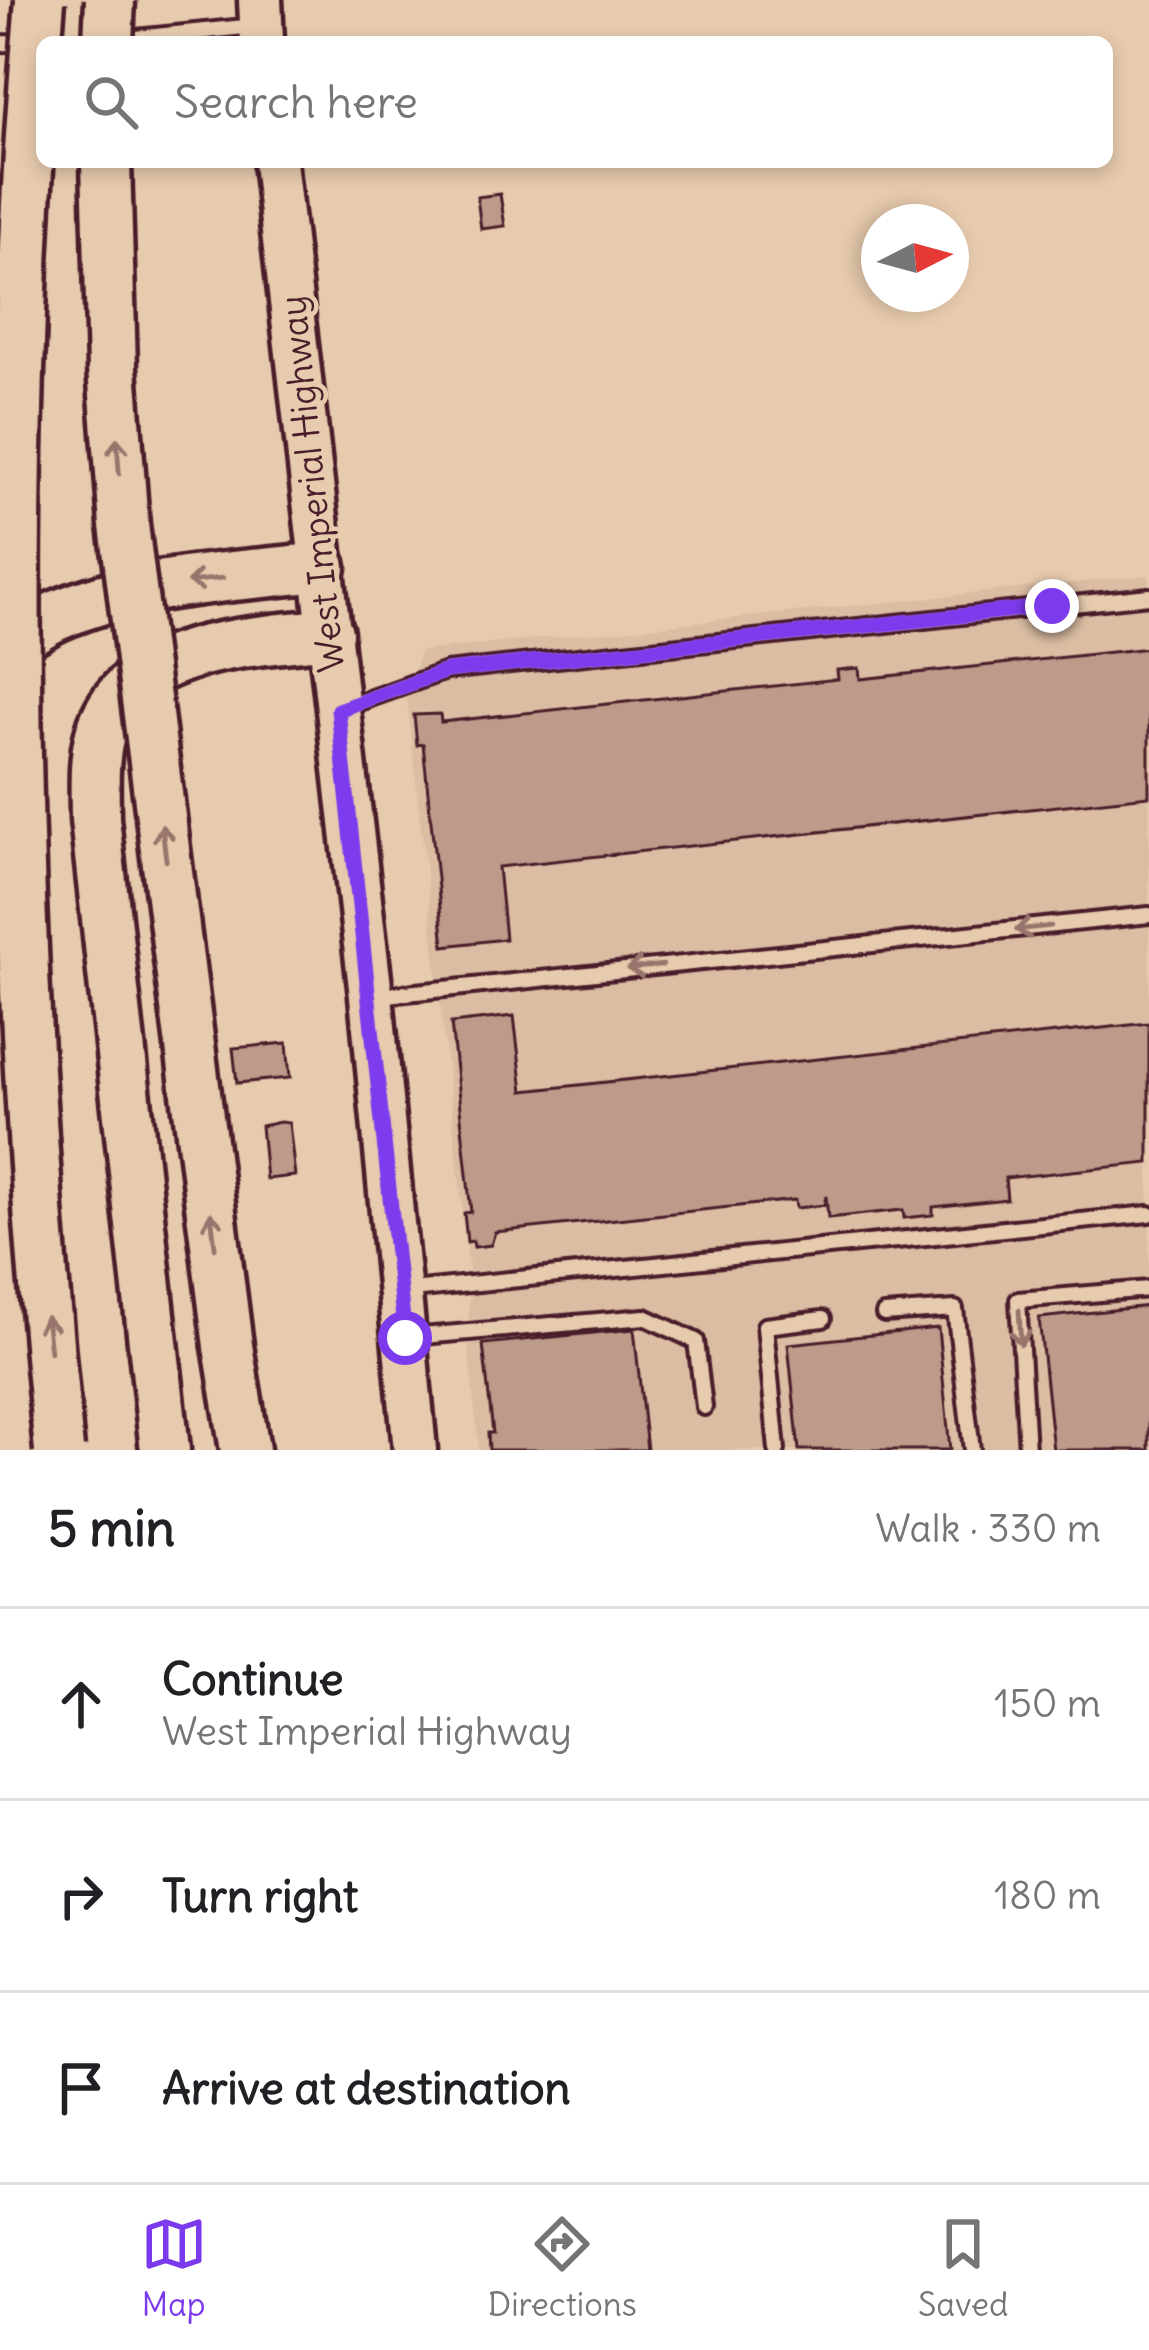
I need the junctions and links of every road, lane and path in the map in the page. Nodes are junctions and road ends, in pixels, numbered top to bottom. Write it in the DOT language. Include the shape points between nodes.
graph roads {
  1 [pos="40,0"];
  2 [pos="110,0"];
  3 [pos="256,17"];
  4 [pos="108,36"];
  5 [pos="134,36"];
  6 [pos="0,43"];
  7 [pos="36,44"];
  8 [pos="106,168"];
  9 [pos="276,168"];
  10 [pos="321,567"];
  11 [pos="1149,596"];
  12 [pos="328,633"];
  13 [pos="0,650"];
  14 [pos="338,710"];
  15 [pos="1149,915"];
  16 [pos="371,996"];
  17 [pos="1149,1214"];
  18 [pos="1149,1289"];
  19 [pos="400,1292"];
  20 [pos="884,1314"];
  21 [pos="823,1319"];
  22 [pos="405,1338"];
  23 [pos="704,1408"];
  24 [pos="59,1450"];
  25 [pos="165,1450"];
  26 [pos="243,1450"];
  27 [pos="416,1450"];
  28 [pos="778,1450"];
  29 [pos="972,1450"];
  30 [pos="1028,1450"];
  24 -- 1 [label="highway, one-way, bridge" via="27,1112 1,599 5,328"];
  2 -- 4 [label="highway, bridge"];
  3 -- 5 [label="lane"];
  6 -- 7 [label="lane"];
  26 -- 8 [label="highway, one-way, bridge" via="124,525"];
  9 -- 10 [label="main road, West Imperial Highway"];
  10 -- 12 [label="main road, West Imperial Highway"];
  10 -- 13 [label="highway, one-way" via="104,598 52,617"];
  11 -- 14 [label="lane" via="446,671"];
  12 -- 14 [label="main road, West Imperial Highway"];
  12 -- 25 [label="highway" via="169,661 126,691 104,723 95,760 94,819"];
  14 -- 16 [label="main road, West Imperial Highway"];
  15 -- 16 [label="lane, one-way"];
  16 -- 19 [label="main road, West Imperial Highway"];
  17 -- 19 [label="lane"];
  18 -- 30 [label="lane, one-way" via="1018,1300"];
  19 -- 22 [label="main road, West Imperial Highway"];
  20 -- 29 [label="lane" via="955,1309"];
  21 -- 28 [label="lane" via="766,1326"];
  22 -- 23 [label="lane" via="645,1317 696,1341"];
  22 -- 27 [label="main road, West Imperial Highway"];
}
